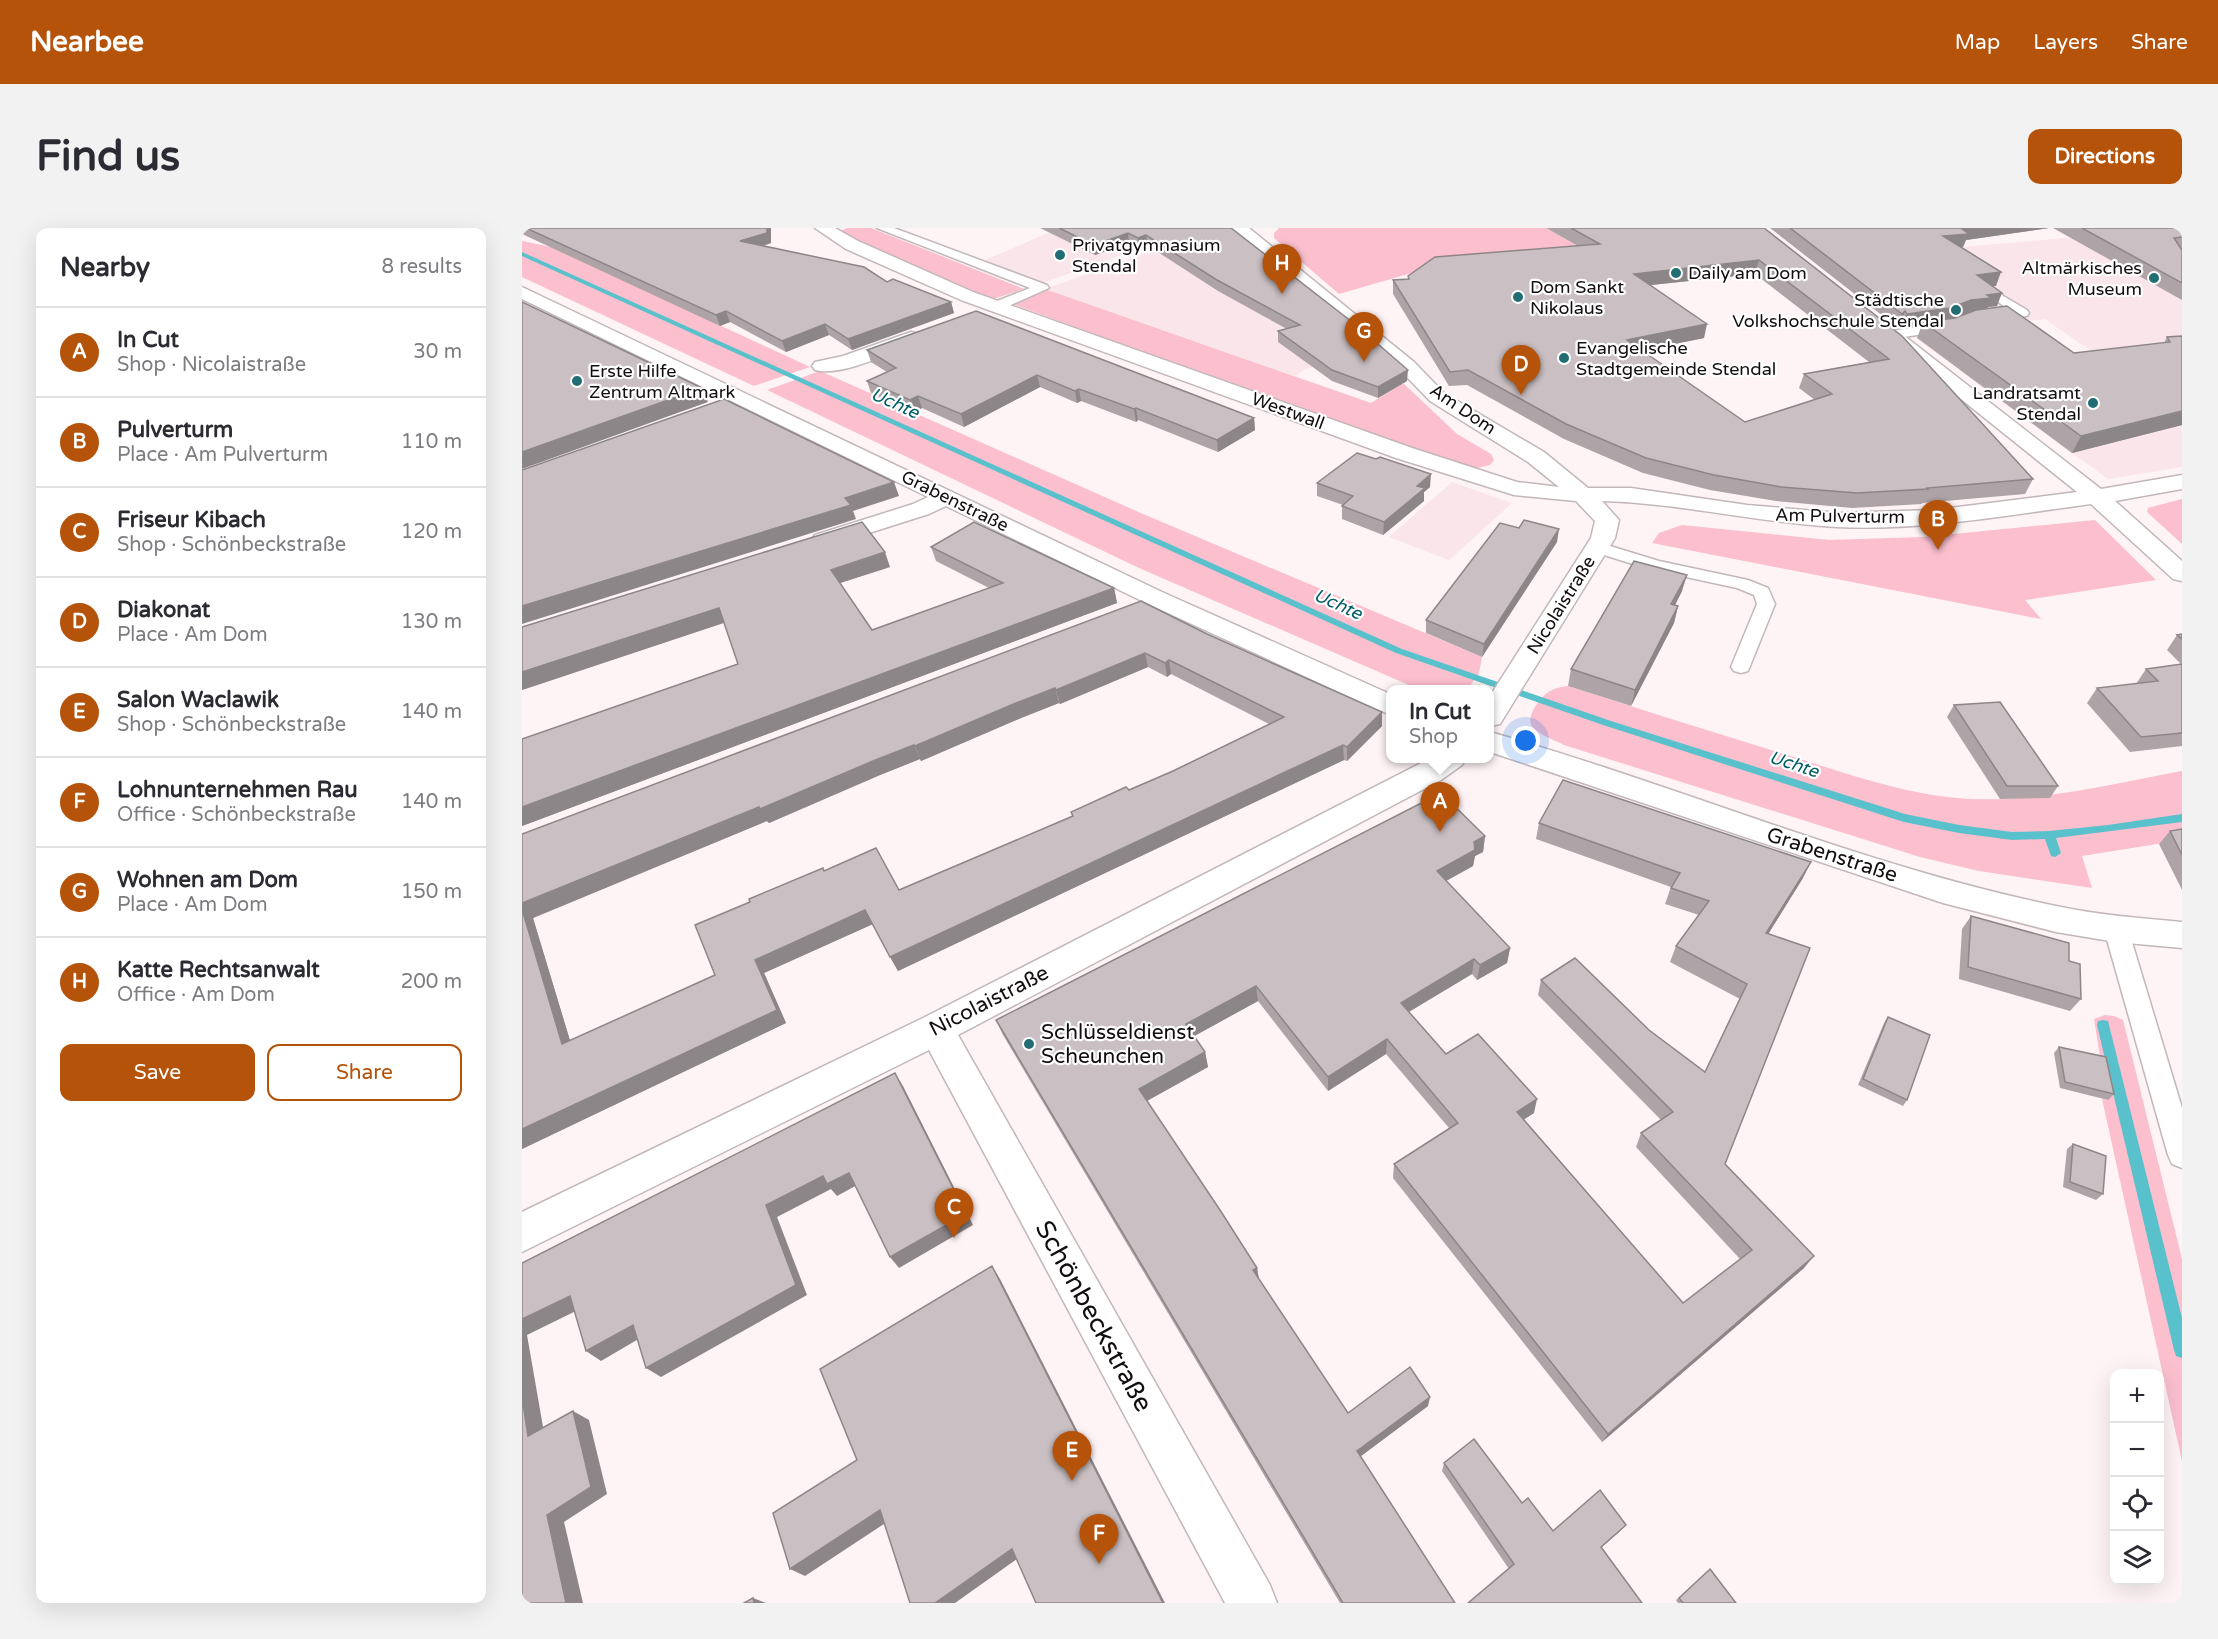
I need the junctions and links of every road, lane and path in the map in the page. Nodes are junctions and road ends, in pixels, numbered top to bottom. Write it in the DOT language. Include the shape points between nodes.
graph roads {
  1 [pos="883,228"];
  2 [pos="829,229"];
  3 [pos="1244,229"];
  4 [pos="522,292"];
  5 [pos="2000,298"];
  6 [pos="997,306"];
  7 [pos="967,319"];
  8 [pos="1872,320"];
  9 [pos="924,334"];
  10 [pos="1891,335"];
  11 [pos="822,366"];
  12 [pos="743,399"];
  13 [pos="719,409"];
  14 [pos="2182,482"];
  15 [pos="1583,495"];
  16 [pos="946,497"];
  17 [pos="2097,497"];
  18 [pos="1597,548"];
  19 [pos="795,549"];
  20 [pos="2182,574"];
  21 [pos="1153,597"];
  22 [pos="1123,613"];
  23 [pos="1741,667"];
  24 [pos="1386,703"];
  25 [pos="1494,718"];
  26 [pos="1494,726"];
  27 [pos="1446,763"];
  28 [pos="2116,929"];
  29 [pos="2182,935"];
  30 [pos="936,1029"];
  31 [pos="2182,1155"];
  32 [pos="522,1233"];
  33 [pos="1252,1603"];
  1 -- 6 [label="lane" via="1042,288"];
  2 -- 6 [label="street, Westwall" via="852,245 923,278"];
  3 -- 15 [label="street, Am Dom" via="1407,366 1437,397 1536,457"];
  4 -- 12 [label="street, Grabenstraße"];
  5 -- 10 [label="lane" via="2022,313"];
  6 -- 7 [label="street"];
  6 -- 15 [label="street, Westwall" via="1489,482"];
  8 -- 10 [label="street"];
  9 -- 11 [label="street" via="848,361"];
  10 -- 17 [label="street"];
  12 -- 13 [label="street"];
  12 -- 16 [label="street, Grabenstraße"];
  14 -- 17 [label="street, Am Pulverturm"];
  15 -- 17 [label="street, Am Pulverturm" via="1631,495 1747,512 1839,520 1934,517"];
  15 -- 18 [label="street, Nicolaistraße" via="1607,520"];
  16 -- 19 [label="street" via="921,509"];
  16 -- 21 [label="street, Grabenstraße"];
  17 -- 20 [label="street"];
  18 -- 23 [label="lane" via="1762,592 1766,604"];
  18 -- 25 [label="street, Nicolaistraße"];
  21 -- 22 [label="street"];
  21 -- 24 [label="street, Grabenstraße"];
  26 -- 28 [label="street, Grabenstraße" via="1943,891 2056,919"];
  27 -- 30 [label="street, Nicolaistraße"];
  28 -- 29 [label="street, Grabenstraße"];
  28 -- 31 [label="lane"];
  30 -- 32 [label="street, Nicolaistraße"];
  30 -- 33 [label="street, Schönbeckstraße"];
}
